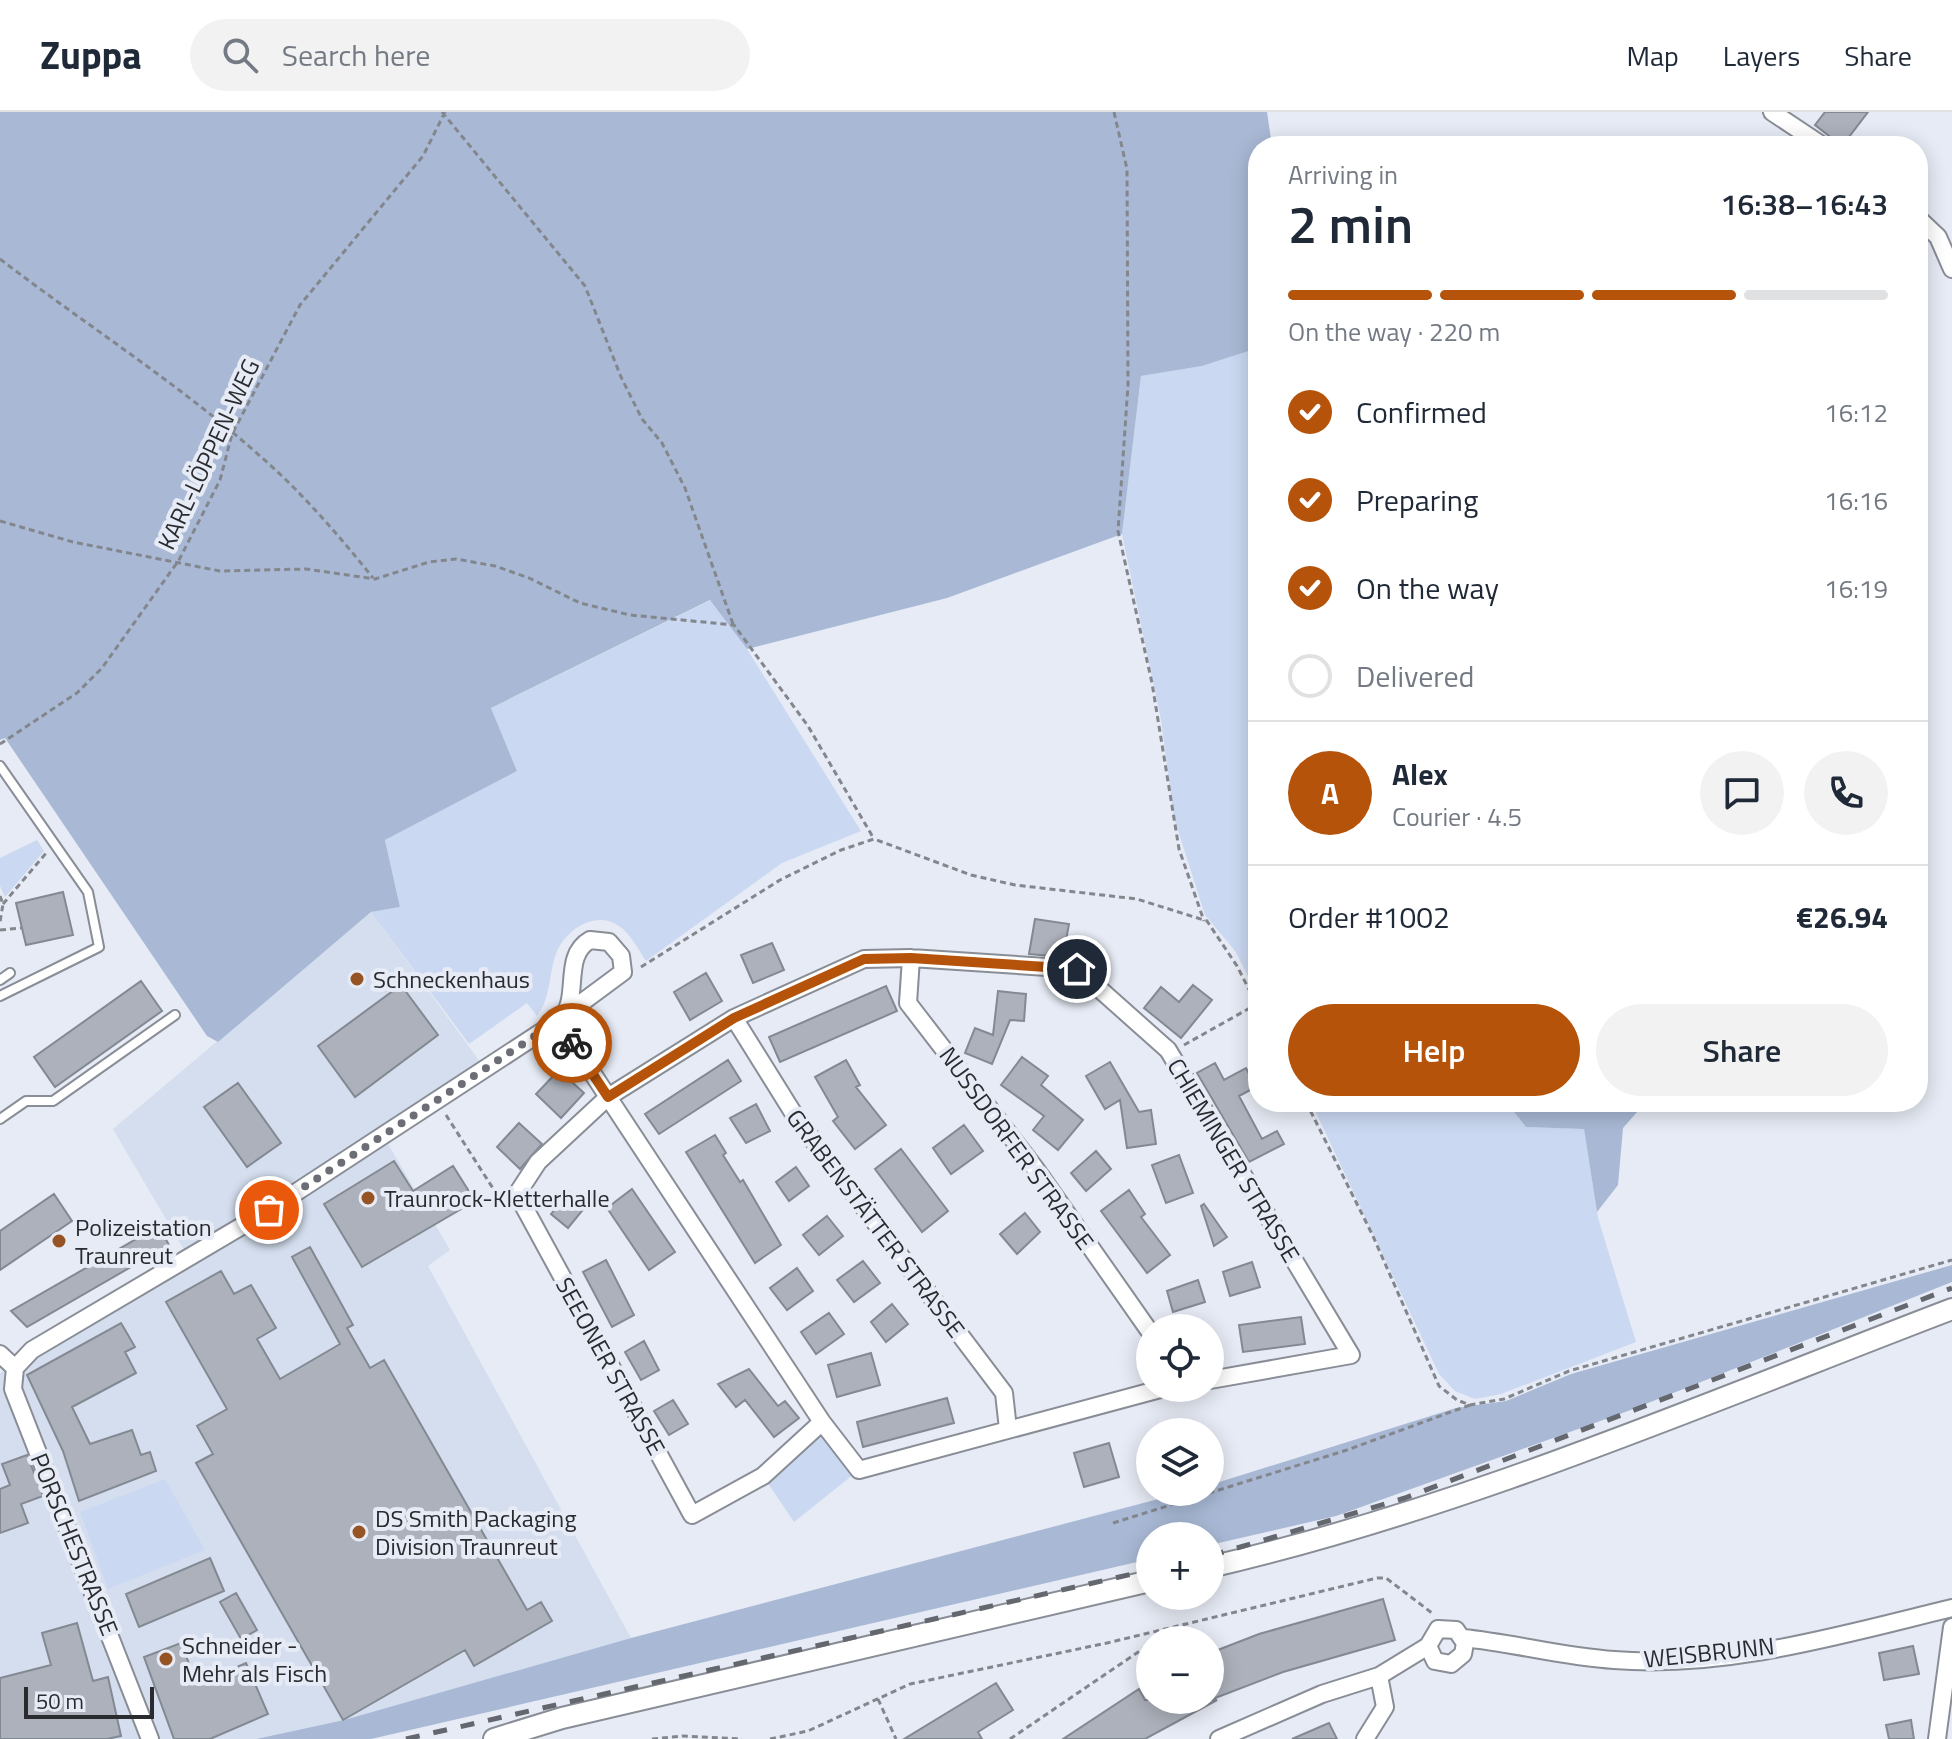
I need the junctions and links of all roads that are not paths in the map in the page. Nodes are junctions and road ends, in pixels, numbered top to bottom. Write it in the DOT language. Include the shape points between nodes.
graph roads {
  1 [pos="1772,112"];
  2 [pos="1808,136"];
  3 [pos="1945,234"];
  4 [pos="1952,269"];
  5 [pos="0,766"];
  6 [pos="911,958"];
  7 [pos="10,973"];
  8 [pos="0,980"];
  9 [pos="0,996"];
  10 [pos="175,1015"];
  11 [pos="561,1018"];
  12 [pos="734,1018"];
  13 [pos="608,1097"];
  14 [pos="0,1119"];
  15 [pos="1952,1309"];
  16 [pos="1137,1314"];
  17 [pos="0,1354"];
  18 [pos="15,1368"];
  19 [pos="1224,1378"];
  20 [pos="1136,1395"];
  21 [pos="822,1422"];
  22 [pos="1008,1429"];
  23 [pos="1224,1563"];
  24 [pos="1136,1584"];
  25 [pos="1952,1608"];
  26 [pos="1952,1627"];
  27 [pos="1463,1638"];
  28 [pos="1428,1646"];
  29 [pos="1379,1676"];
  30 [pos="150,1739"];
  31 [pos="494,1739"];
  32 [pos="1219,1739"];
  33 [pos="1365,1739"];
  34 [pos="1937,1739"];
  1 -- 2 [label="street"];
  3 -- 4 [label="street"];
  5 -- 9 [label="lane" via="88,892 99,947"];
  6 -- 12 [label="street, CHIEMINGER STRASSE" via="864,959"];
  6 -- 16 [label="street, NUSSDORFER STRASSE" via="908,1003 1035,1168"];
  6 -- 19 [label="street, CHIEMINGER STRASSE" via="1077,969 1170,1054 1351,1355"];
  7 -- 8 [label="lane"];
  10 -- 14 [label="lane" via="53,1101 26,1101"];
  11 -- 11 [label="street" via="574,959 583,944 600,938 609,942 621,956 623,972"];
  11 -- 13 [label="street"];
  11 -- 18 [label="street" via="269,1210 32,1350"];
  12 -- 13 [label="street, CHIEMINGER STRASSE"];
  12 -- 22 [label="street, GRABENSTÄTTER STRASSE" via="797,1119 1004,1393"];
  13 -- 21 [label="street"];
  13 -- 21 [label="street, SEEONER STRASSE" via="538,1162 517,1194 692,1515 763,1476"];
  15 -- 23 [label="street" via="1475,1491"];
  17 -- 18 [label="street"];
  18 -- 30 [label="street, PORSCHESTRASSE" via="13,1389"];
  20 -- 22 [label="street"];
  21 -- 22 [label="street" via="859,1470"];
  24 -- 31 [label="street" via="562,1718"];
  25 -- 27 [label="street, WEISBRUNN" via="1748,1652 1684,1660 1616,1661"];
  26 -- 34 [label="street"];
  27 -- 28 [label="street" via="1445,1627 1433,1633"];
  27 -- 28 [label="street" via="1463,1654 1451,1664 1435,1661"];
  28 -- 29 [label="street"];
  29 -- 32 [label="street" via="1322,1694"];
  29 -- 33 [label="street" via="1385,1707"];
}
